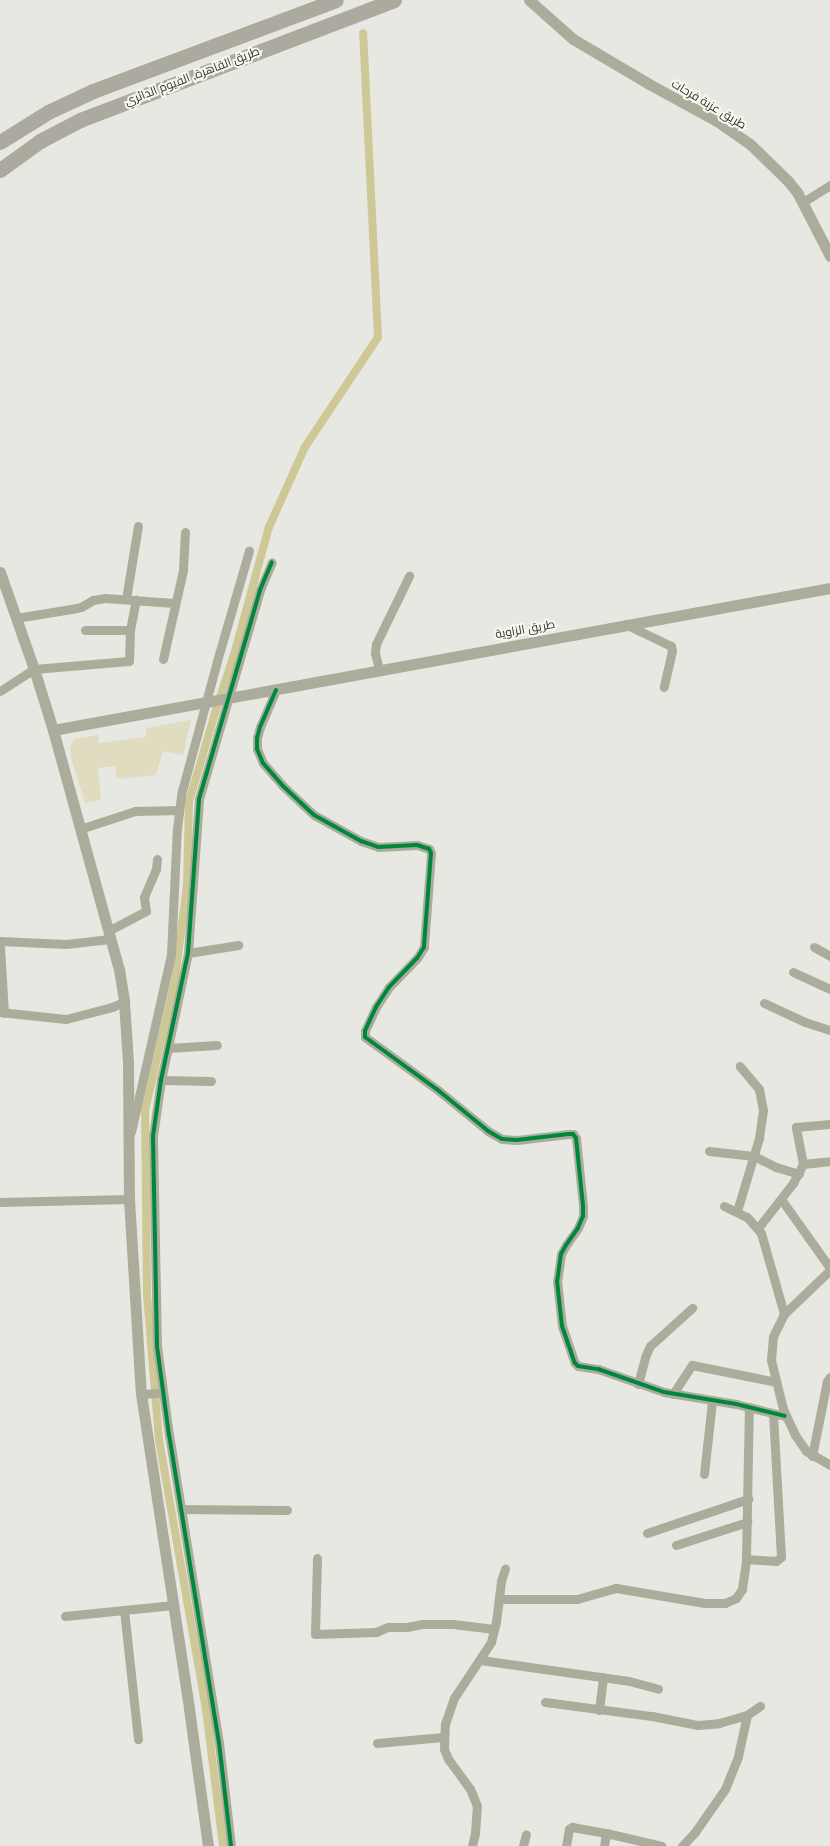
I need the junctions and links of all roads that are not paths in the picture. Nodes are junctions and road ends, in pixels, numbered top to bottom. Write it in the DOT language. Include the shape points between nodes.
graph roads {
  1 [pos="336,0"];
  2 [pos="529,0"];
  3 [pos="390,1"];
  4 [pos="540,5"];
  5 [pos="303,12"];
  6 [pos="262,27"];
  7 [pos="309,31"];
  8 [pos="269,46"];
  9 [pos="0,142"];
  10 [pos="0,170"];
  11 [pos="830,185"];
  12 [pos="803,202"];
  13 [pos="830,256"];
  14 [pos="138,526"];
  15 [pos="185,532"];
  16 [pos="250,551"];
  17 [pos="272,562"];
  18 [pos="0,572"];
  19 [pos="409,576"];
  20 [pos="830,588"];
  21 [pos="126,599"];
  22 [pos="136,600"];
  23 [pos="174,603"];
  24 [pos="16,618"];
  25 [pos="626,624"];
  26 [pos="85,630"];
  27 [pos="130,630"];
  28 [pos="163,659"];
  29 [pos="34,669"];
  30 [pos="379,669"];
  31 [pos="664,687"];
  32 [pos="276,690"];
  33 [pos="0,691"];
  34 [pos="226,699"];
  35 [pos="208,702"];
  36 [pos="53,730"];
  37 [pos="179,810"];
  38 [pos="80,829"];
  39 [pos="157,859"];
  40 [pos="109,935"];
  41 [pos="0,941"];
  42 [pos="238,945"];
  43 [pos="0,946"];
  44 [pos="814,947"];
  45 [pos="188,953"];
  46 [pos="830,956"];
  47 [pos="793,972"];
  48 [pos="830,989"];
  49 [pos="124,1002"];
  50 [pos="764,1003"];
  51 [pos="2,1012"];
  52 [pos="830,1030"];
  53 [pos="217,1045"];
  54 [pos="168,1048"];
  55 [pos="740,1066"];
  56 [pos="161,1080"];
  57 [pos="211,1081"];
  58 [pos="830,1124"];
  59 [pos="129,1143"];
  60 [pos="709,1151"];
  61 [pos="754,1156"];
  62 [pos="830,1162"];
  63 [pos="803,1164"];
  64 [pos="799,1174"];
  65 [pos="129,1199"];
  66 [pos="781,1199"];
  67 [pos="0,1202"];
  68 [pos="724,1206"];
  69 [pos="737,1211"];
  70 [pos="758,1228"];
  71 [pos="830,1269"];
  72 [pos="692,1308"];
  73 [pos="784,1314"];
  74 [pos="830,1377"];
  75 [pos="776,1382"];
  76 [pos="638,1384"];
  77 [pos="153,1394"];
  78 [pos="673,1394"];
  79 [pos="712,1401"];
  80 [pos="749,1407"];
  81 [pos="773,1413"];
  82 [pos="785,1416"];
  83 [pos="812,1456"];
  84 [pos="830,1465"];
  85 [pos="704,1474"];
  86 [pos="748,1499"];
  87 [pos="181,1509"];
  88 [pos="287,1510"];
  89 [pos="747,1522"];
  90 [pos="647,1533"];
  91 [pos="676,1546"];
  92 [pos="317,1558"];
  93 [pos="746,1559"];
  94 [pos="505,1569"];
  95 [pos="499,1599"];
  96 [pos="173,1605"];
  97 [pos="124,1610"];
  98 [pos="65,1616"];
  99 [pos="494,1629"];
  100 [pos="480,1660"];
  101 [pos="603,1677"];
  102 [pos="658,1689"];
  103 [pos="545,1702"];
  104 [pos="760,1706"];
  105 [pos="599,1710"];
  106 [pos="747,1715"];
  107 [pos="443,1737"];
  108 [pos="138,1739"];
  109 [pos="377,1743"];
  110 [pos="606,1833"];
  111 [pos="526,1834"];
  112 [pos="208,1846"];
  113 [pos="230,1846"];
  114 [pos="472,1846"];
  115 [pos="523,1846"];
  116 [pos="566,1846"];
  117 [pos="604,1846"];
  118 [pos="662,1846"];
  119 [pos="682,1846"];
  1 -- 5 [label="highway, طريق القاهرة, الفيوم الدائري"];
  2 -- 4 [label="street, طريق عزبة فرحات"];
  3 -- 7 [label="highway, طريق القاهرة, الفيوم الدائري"];
  4 -- 12 [label="street, طريق عزبة فرحات" via="555,25 573,39 734,131 778,170"];
  5 -- 6 [label="highway, طريق القاهرة, الفيوم الدائري"];
  5 -- 7 [label="highway" via="304,24"];
  6 -- 8 [label="highway"];
  6 -- 9 [label="highway, طريق القاهرة, الفيوم الدائري" via="76,98 29,122"];
  7 -- 8 [label="highway, طريق القاهرة, الفيوم الدائري"];
  8 -- 10 [label="highway, طريق القاهرة, الفيوم الدائري" via="75,122 40,141"];
  11 -- 12 [label="street"];
  12 -- 13 [label="street, طريق عزبة فرحات"];
  14 -- 21 [label="street"];
  15 -- 23 [label="street" via="183,570"];
  16 -- 35 [label="street"];
  17 -- 34 [label="street" via="260,590"];
  18 -- 24 [label="street"];
  19 -- 30 [label="street" via="376,644 375,653"];
  20 -- 25 [label="street, طريق الزاوية"];
  21 -- 22 [label="street"];
  21 -- 24 [label="street" via="98,599 77,608"];
  22 -- 23 [label="street"];
  22 -- 27 [label="street"];
  23 -- 28 [label="street"];
  24 -- 29 [label="street"];
  25 -- 30 [label="street, طريق الزاوية"];
  25 -- 31 [label="street" via="671,646"];
  26 -- 27 [label="street"];
  27 -- 29 [label="street" via="129,661"];
  29 -- 33 [label="street"];
  29 -- 36 [label="street"];
  30 -- 32 [label="street, طريق الزاوية"];
  32 -- 34 [label="street, طريق الزاوية"];
  32 -- 76 [label="street" via="260,726 257,748 263,763 283,786 314,814 361,841 378,847 417,845 429,849 431,853 424,948 389,987 376,1007 365,1031 365,1038 502,1139 568,1134 575,1136 583,1206 581,1221 566,1245 558,1268 563,1332 573,1361 578,1366 598,1369"];
  34 -- 35 [label="street, طريق الزاوية"];
  34 -- 45 [label="street" via="204,777 198,810"];
  35 -- 36 [label="street, طريق الزاوية"];
  35 -- 37 [label="street" via="186,774"];
  36 -- 38 [label="street"];
  37 -- 38 [label="street" via="135,811"];
  37 -- 59 [label="street" via="171,954"];
  38 -- 40 [label="street"];
  39 -- 40 [label="street" via="156,869 144,897 146,912"];
  40 -- 41 [label="street" via="66,944"];
  40 -- 49 [label="street" via="119,969"];
  42 -- 45 [label="street"];
  43 -- 51 [label="street"];
  44 -- 46 [label="street"];
  45 -- 54 [label="street"];
  47 -- 48 [label="street"];
  49 -- 51 [label="street" via="66,1019"];
  49 -- 59 [label="street"];
  50 -- 52 [label="street"];
  53 -- 54 [label="street"];
  54 -- 56 [label="street"];
  55 -- 61 [label="street" via="759,1089 763,1102"];
  56 -- 57 [label="street"];
  56 -- 77 [label="street" via="153,1136 156,1222"];
  58 -- 63 [label="street" via="796,1127"];
  59 -- 65 [label="street"];
  60 -- 61 [label="street"];
  61 -- 64 [label="street" via="776,1167"];
  61 -- 69 [label="street"];
  62 -- 63 [label="street"];
  63 -- 64 [label="street"];
  64 -- 66 [label="street"];
  65 -- 67 [label="street"];
  65 -- 77 [label="street"];
  66 -- 70 [label="street"];
  66 -- 71 [label="street"];
  68 -- 69 [label="street"];
  69 -- 70 [label="street"];
  70 -- 73 [label="street" via="764,1240"];
  71 -- 73 [label="street"];
  72 -- 76 [label="street" via="650,1346"];
  73 -- 75 [label="street" via="772,1348 772,1367"];
  74 -- 83 [label="street" via="827,1381"];
  75 -- 78 [label="street" via="692,1365"];
  75 -- 82 [label="street"];
  76 -- 78 [label="street"];
  77 -- 87 [label="street"];
  77 -- 96 [label="street"];
  78 -- 79 [label="street"];
  79 -- 80 [label="street"];
  79 -- 85 [label="street"];
  80 -- 81 [label="street"];
  80 -- 86 [label="street"];
  81 -- 82 [label="street"];
  81 -- 93 [label="street" via="781,1558 776,1561"];
  82 -- 83 [label="street" via="803,1448"];
  83 -- 84 [label="street"];
  86 -- 89 [label="street"];
  86 -- 90 [label="street"];
  87 -- 88 [label="street"];
  87 -- 113 [label="street" via="219,1743"];
  89 -- 91 [label="street"];
  89 -- 93 [label="street"];
  92 -- 99 [label="street" via="315,1634 376,1632 388,1627 422,1624 453,1624"];
  93 -- 95 [label="street" via="739,1595 725,1602 705,1603 616,1588 578,1599"];
  94 -- 95 [label="street" via="500,1581"];
  95 -- 99 [label="street"];
  96 -- 97 [label="street"];
  96 -- 112 [label="street"];
  97 -- 98 [label="street"];
  97 -- 108 [label="street"];
  99 -- 100 [label="street" via="491,1642"];
  100 -- 101 [label="street"];
  100 -- 107 [label="street" via="450,1706"];
  101 -- 102 [label="street" via="640,1683"];
  101 -- 105 [label="street"];
  103 -- 105 [label="street"];
  104 -- 106 [label="street"];
  105 -- 106 [label="street" via="652,1716 698,1725 719,1723"];
  106 -- 119 [label="street" via="738,1756 725,1789"];
  107 -- 109 [label="street"];
  107 -- 114 [label="street" via="448,1759 476,1798 477,1815"];
  110 -- 116 [label="street" via="570,1828"];
  110 -- 117 [label="street"];
  110 -- 118 [label="street"];
  111 -- 115 [label="street"];
}
